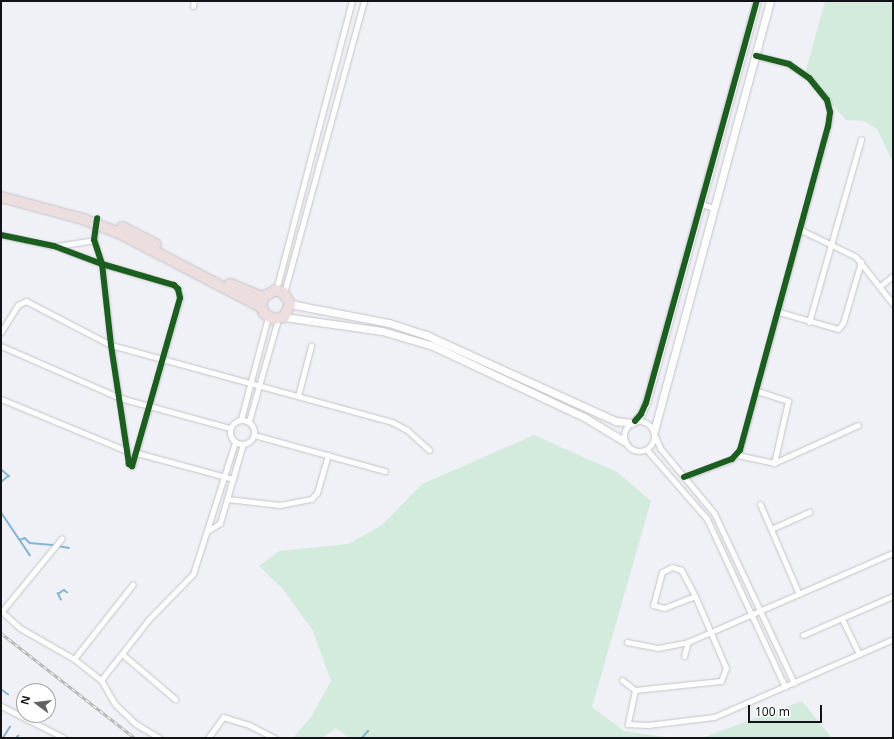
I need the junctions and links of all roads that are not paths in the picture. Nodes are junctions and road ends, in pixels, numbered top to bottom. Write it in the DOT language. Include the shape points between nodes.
graph roads {
  1 [pos="352,1"];
  2 [pos="364,1"];
  3 [pos="757,1"];
  4 [pos="770,1"];
  5 [pos="756,56"];
  6 [pos="861,139"];
  7 [pos="1,191"];
  8 [pos="1,197"];
  9 [pos="701,204"];
  10 [pos="714,208"];
  11 [pos="97,221"];
  12 [pos="801,230"];
  13 [pos="1,235"];
  14 [pos="94,240"];
  15 [pos="831,243"];
  16 [pos="54,246"];
  17 [pos="861,262"];
  18 [pos="102,264"];
  19 [pos="893,276"];
  20 [pos="880,286"];
  21 [pos="280,291"];
  22 [pos="262,302"];
  23 [pos="290,304"];
  24 [pos="893,304"];
  25 [pos="779,312"];
  26 [pos="277,318"];
  27 [pos="809,322"];
  28 [pos="1,332"];
  29 [pos="111,345"];
  30 [pos="1,346"];
  31 [pos="311,346"];
  32 [pos="163,359"];
  33 [pos="250,384"];
  34 [pos="259,386"];
  35 [pos="757,391"];
  36 [pos="298,396"];
  37 [pos="120,398"];
  38 [pos="1,399"];
  39 [pos="150,408"];
  40 [pos="241,419"];
  41 [pos="249,421"];
  42 [pos="633,422"];
  43 [pos="858,424"];
  44 [pos="230,428"];
  45 [pos="654,433"];
  46 [pos="254,435"];
  47 [pos="624,441"];
  48 [pos="235,442"];
  49 [pos="243,444"];
  50 [pos="127,450"];
  51 [pos="428,450"];
  52 [pos="647,450"];
  53 [pos="137,453"];
  54 [pos="328,455"];
  55 [pos="737,455"];
  56 [pos="774,463"];
  57 [pos="385,470"];
  58 [pos="225,477"];
  59 [pos="684,477"];
  60 [pos="233,479"];
  61 [pos="227,499"];
  62 [pos="760,504"];
  63 [pos="809,512"];
  64 [pos="714,513"];
  65 [pos="707,519"];
  66 [pos="771,529"];
  67 [pos="209,530"];
  68 [pos="62,538"];
  69 [pos="893,553"];
  70 [pos="133,584"];
  71 [pos="799,594"];
  72 [pos="695,596"];
  73 [pos="893,596"];
  74 [pos="1,611"];
  75 [pos="759,611"];
  76 [pos="750,615"];
  77 [pos="842,619"];
  78 [pos="711,632"];
  79 [pos="803,635"];
  80 [pos="893,639"];
  81 [pos="627,642"];
  82 [pos="688,642"];
  83 [pos="122,654"];
  84 [pos="859,654"];
  85 [pos="684,656"];
  86 [pos="74,659"];
  87 [pos="101,680"];
  88 [pos="622,680"];
  89 [pos="794,683"];
  90 [pos="785,687"];
  91 [pos="635,690"];
  92 [pos="175,699"];
  93 [pos="1,706"];
  94 [pos="64,738"];
  95 [pos="159,738"];
  96 [pos="208,738"];
  97 [pos="275,738"];
  1 -- 21 [label="street"];
  2 -- 21 [label="street"];
  3 -- 9 [label="street"];
  4 -- 5 [label="street"];
  5 -- 10 [label="street"];
  5 -- 12 [label="street" via="799,68 826,100 830,112"];
  6 -- 15 [label="street"];
  7 -- 11 [label="highway"];
  8 -- 11 [label="highway"];
  9 -- 10 [label="street"];
  9 -- 42 [label="street" via="646,403 641,414"];
  10 -- 45 [label="street"];
  11 -- 14 [label="street"];
  11 -- 22 [label="highway"];
  12 -- 15 [label="street"];
  12 -- 25 [label="street"];
  13 -- 16 [label="street"];
  14 -- 16 [label="street"];
  14 -- 18 [label="street"];
  15 -- 17 [label="street"];
  15 -- 27 [label="street"];
  16 -- 18 [label="street"];
  17 -- 20 [label="street"];
  17 -- 27 [label="street" via="841,328"];
  18 -- 29 [label="street"];
  18 -- 32 [label="street" via="174,285 178,289 180,298"];
  19 -- 20 [label="street"];
  20 -- 24 [label="street"];
  21 -- 22 [label="highway"];
  21 -- 23 [label="highway"];
  22 -- 26 [label="highway"];
  23 -- 26 [label="highway"];
  23 -- 42 [label="street" via="389,323 426,335 616,421"];
  25 -- 27 [label="street"];
  25 -- 35 [label="street"];
  26 -- 33 [label="street"];
  26 -- 34 [label="street"];
  26 -- 47 [label="street" via="382,331 433,346 584,417"];
  28 -- 29 [label="street" via="18,304 23,301"];
  29 -- 32 [label="street"];
  29 -- 37 [label="street"];
  30 -- 37 [label="street"];
  31 -- 36 [label="street"];
  32 -- 33 [label="street"];
  32 -- 39 [label="street"];
  33 -- 34 [label="street"];
  33 -- 40 [label="street"];
  34 -- 36 [label="street"];
  34 -- 41 [label="street"];
  35 -- 55 [label="street"];
  35 -- 56 [label="street" via="788,401"];
  36 -- 51 [label="street" via="392,422 407,430"];
  37 -- 39 [label="street"];
  37 -- 50 [label="street"];
  38 -- 50 [label="street"];
  39 -- 44 [label="street"];
  39 -- 53 [label="street"];
  40 -- 41 [label="street"];
  40 -- 44 [label="street" via="234,422"];
  41 -- 46 [label="street" via="254,427"];
  42 -- 45 [label="street" via="648,423"];
  42 -- 47 [label="street" via="625,430"];
  43 -- 56 [label="street"];
  44 -- 48 [label="street" via="230,436"];
  45 -- 52 [label="street" via="653,444"];
  45 -- 59 [label="street" via="660,448"];
  46 -- 49 [label="street" via="250,442"];
  46 -- 54 [label="street"];
  47 -- 52 [label="street" via="633,450"];
  48 -- 49 [label="street"];
  48 -- 58 [label="street"];
  49 -- 60 [label="street"];
  50 -- 53 [label="street" via="132,466"];
  52 -- 65 [label="street"];
  53 -- 58 [label="street"];
  54 -- 57 [label="street"];
  54 -- 61 [label="street" via="316,493 311,499 280,505"];
  55 -- 56 [label="street"];
  55 -- 59 [label="street"];
  58 -- 60 [label="street"];
  58 -- 67 [label="street"];
  59 -- 64 [label="street"];
  60 -- 61 [label="street"];
  61 -- 67 [label="street" via="220,523"];
  62 -- 66 [label="street"];
  63 -- 66 [label="street"];
  64 -- 65 [label="street"];
  64 -- 75 [label="street"];
  65 -- 76 [label="street"];
  66 -- 71 [label="street"];
  67 -- 83 [label="street" via="193,574 149,620"];
  68 -- 74 [label="street"];
  69 -- 71 [label="street"];
  70 -- 86 [label="street"];
  71 -- 75 [label="street"];
  72 -- 72 [label="street" via="681,570 672,567 660,576 653,605 664,608"];
  72 -- 78 [label="street"];
  73 -- 77 [label="street"];
  74 -- 86 [label="street" via="20,628"];
  75 -- 76 [label="street"];
  75 -- 89 [label="street"];
  76 -- 78 [label="street"];
  76 -- 90 [label="street"];
  77 -- 79 [label="street"];
  77 -- 84 [label="street"];
  78 -- 82 [label="street"];
  78 -- 91 [label="street" via="726,668 722,681"];
  80 -- 84 [label="street"];
  81 -- 82 [label="street" via="658,648"];
  82 -- 85 [label="street"];
  83 -- 87 [label="street"];
  83 -- 92 [label="street"];
  84 -- 89 [label="street"];
  86 -- 87 [label="street"];
  87 -- 95 [label="street" via="115,704 136,724"];
  88 -- 91 [label="street"];
  89 -- 90 [label="street"];
  90 -- 91 [label="street" via="714,717 644,725 627,722"];
  93 -- 94 [label="street"];
  96 -- 97 [label="street" via="224,717 249,725"];
}
